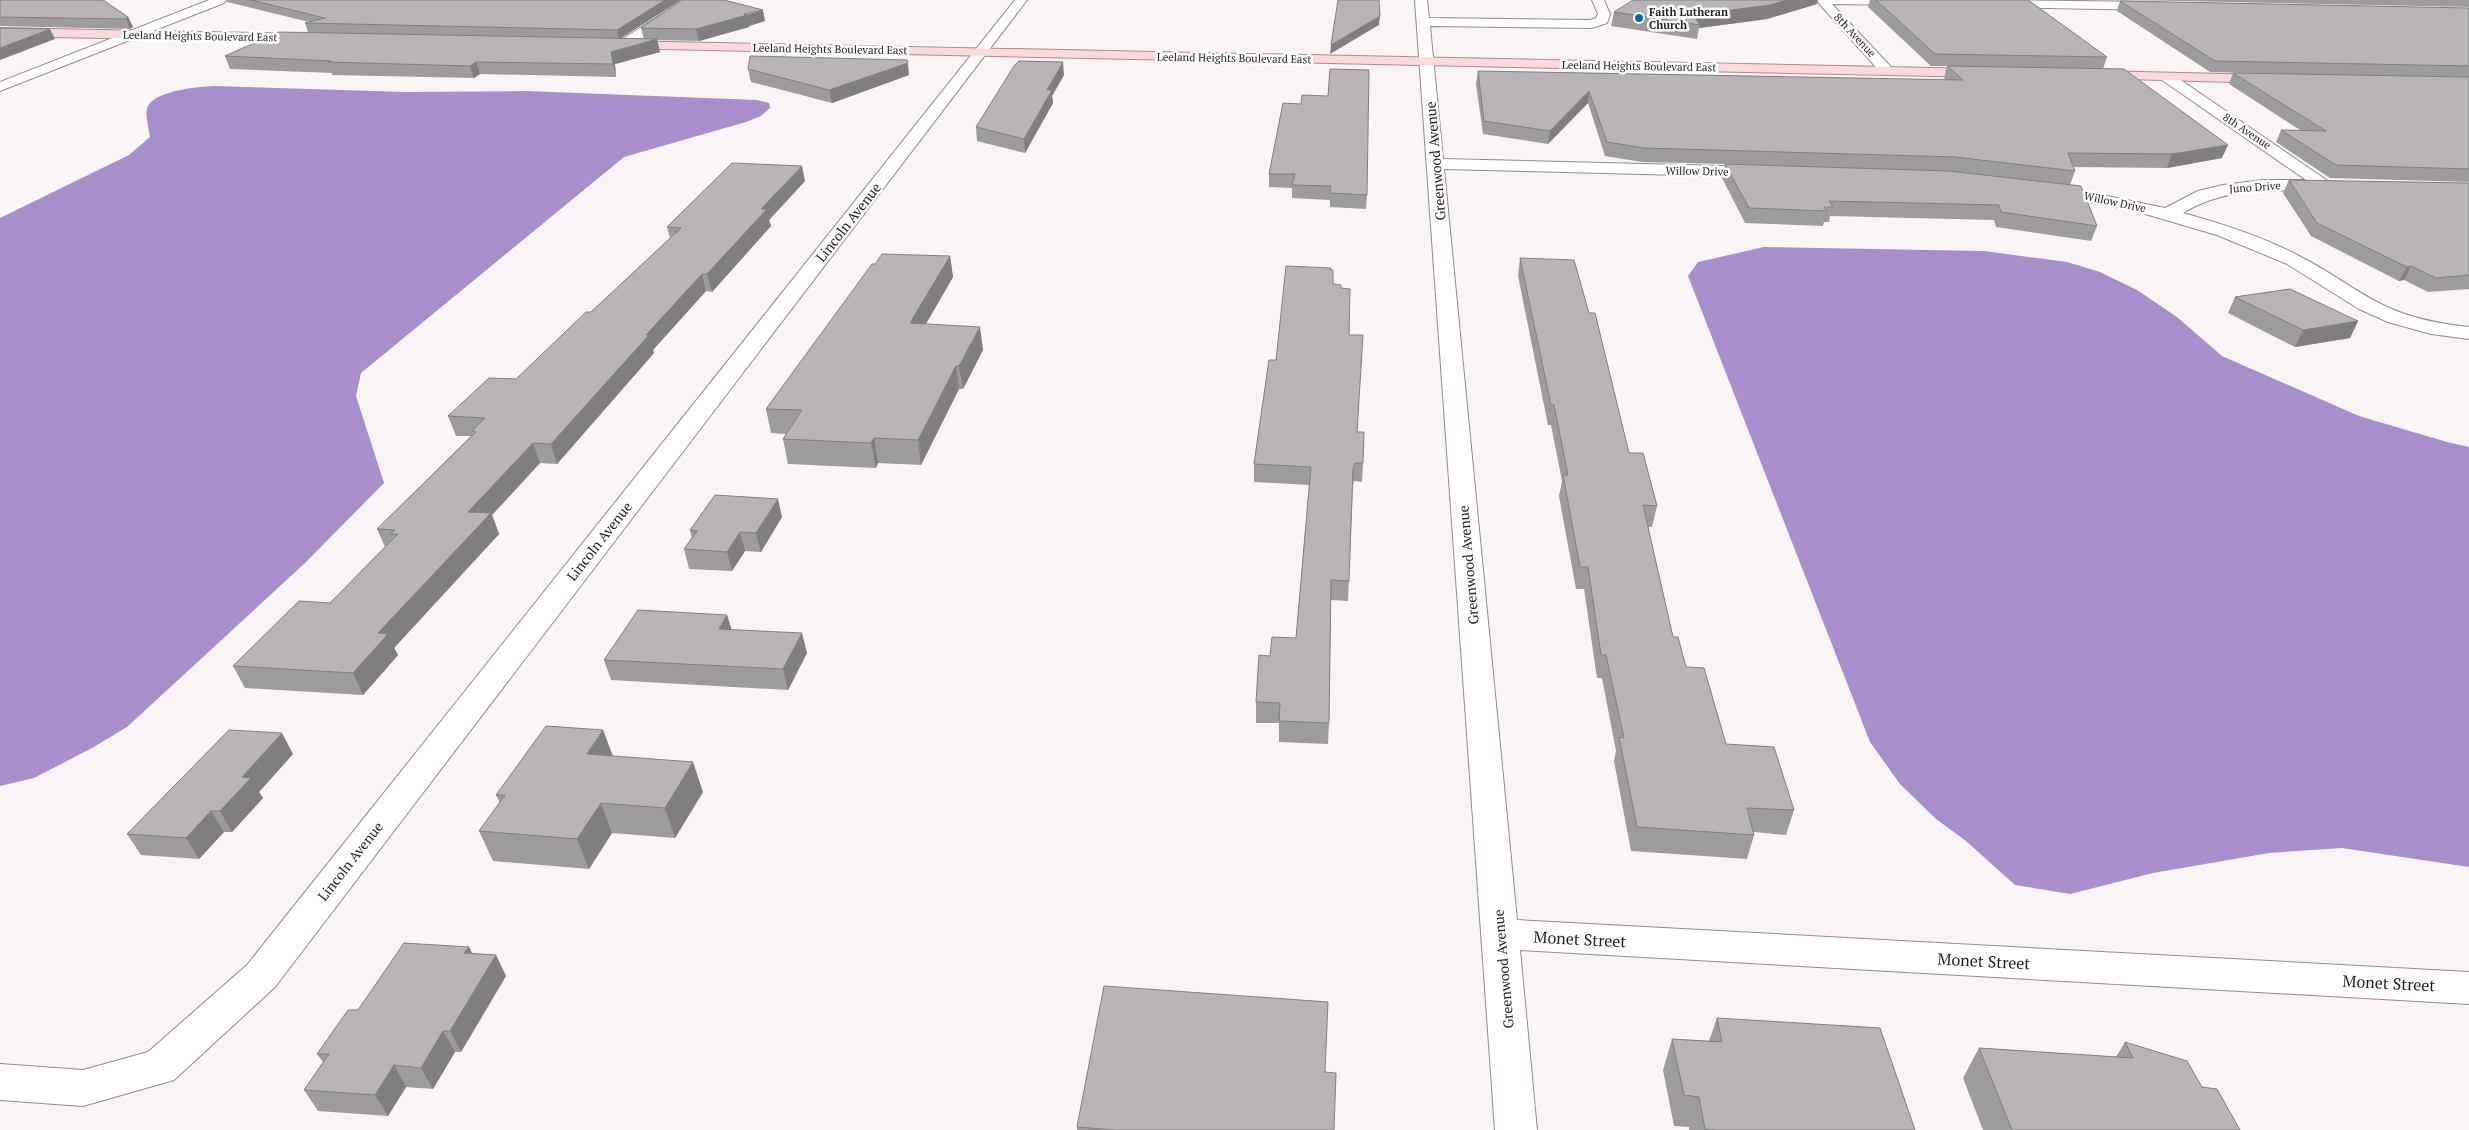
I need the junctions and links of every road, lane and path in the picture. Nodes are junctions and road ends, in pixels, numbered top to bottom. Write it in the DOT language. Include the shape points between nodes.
graph roads {
  1 [pos="220,0"];
  2 [pos="692,0"];
  3 [pos="1021,0"];
  4 [pos="1598,0"];
  5 [pos="1822,0"];
  6 [pos="1828,0"];
  7 [pos="1916,2"];
  8 [pos="1984,3"];
  9 [pos="2171,6"];
  10 [pos="1422,11"];
  11 [pos="0,32"];
  12 [pos="130,35"];
  13 [pos="315,39"];
  14 [pos="603,44"];
  15 [pos="623,45"];
  16 [pos="979,52"];
  17 [pos="1425,61"];
  18 [pos="1887,71"];
  19 [pos="1993,73"];
  20 [pos="2080,75"];
  21 [pos="2167,77"];
  22 [pos="2284,79"];
  23 [pos="0,87"];
  24 [pos="1436,164"];
  25 [pos="1777,172"];
  26 [pos="2033,186"];
  27 [pos="2326,186"];
  28 [pos="2345,186"];
  29 [pos="2168,214"];
  30 [pos="2469,333"];
  31 [pos="1500,934"];
  32 [pos="2469,988"];
  33 [pos="0,1082"];
  34 [pos="1516,1130"];
  1 -- 12 [label="street"];
  2 -- 15 [label="street"];
  3 -- 16 [label="street, Lincoln Avenue"];
  4 -- 10 [label="street" via="1604,14 1602,20 1592,24"];
  5 -- 18 [label="street, 8th Avenue"];
  6 -- 7 [label="street"];
  8 -- 9 [label="street"];
  10 -- 17 [label="street, Greenwood Avenue"];
  11 -- 12 [label="main road, Leeland Heights Boulevard East"];
  12 -- 13 [label="main road, Leeland Heights Boulevard East"];
  12 -- 23 [label="street"];
  14 -- 15 [label="main road, Leeland Heights Boulevard East"];
  15 -- 16 [label="main road, Leeland Heights Boulevard East"];
  16 -- 17 [label="main road, Leeland Heights Boulevard East"];
  16 -- 33 [label="street, Lincoln Avenue" via="261,976 160,1067 83,1088"];
  17 -- 18 [label="main road, Leeland Heights Boulevard East"];
  17 -- 24 [label="street, Greenwood Avenue"];
  18 -- 19 [label="main road, Leeland Heights Boulevard East"];
  20 -- 21 [label="main road"];
  21 -- 22 [label="main road"];
  21 -- 27 [label="street, 8th Avenue"];
  24 -- 25 [label="street, Willow Drive"];
  24 -- 31 [label="street, Greenwood Avenue"];
  26 -- 29 [label="street, Willow Drive"];
  27 -- 28 [label="street, Juno Drive"];
  27 -- 29 [label="street, Juno Drive" via="2228,188 2192,198"];
  29 -- 30 [label="street, Willow Drive" via="2280,254 2393,318 2437,331"];
  31 -- 32 [label="street, Monet Street"];
  31 -- 34 [label="street, Greenwood Avenue"];
}
